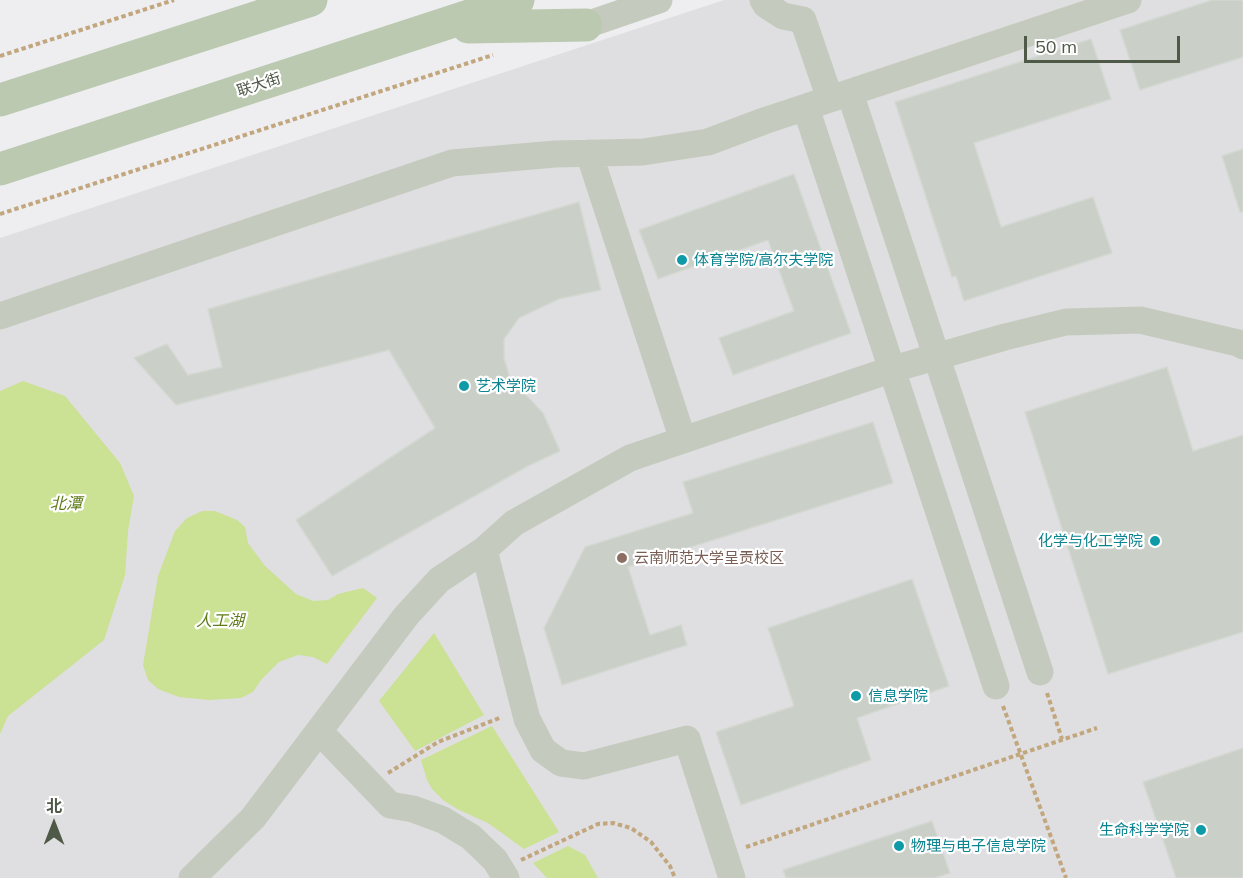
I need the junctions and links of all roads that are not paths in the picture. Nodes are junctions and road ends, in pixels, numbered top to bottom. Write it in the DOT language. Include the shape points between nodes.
graph roads {
  1 [pos="310,0"];
  2 [pos="518,0"];
  3 [pos="659,0"];
  4 [pos="763,0"];
  5 [pos="1128,0"];
  6 [pos="809,10"];
  7 [pos="586,25"];
  8 [pos="433,28"];
  9 [pos="0,100"];
  10 [pos="829,100"];
  11 [pos="589,153"];
  12 [pos="0,169"];
  13 [pos="0,316"];
  14 [pos="1243,346"];
  15 [pos="937,356"];
  16 [pos="893,369"];
  17 [pos="683,440"];
  18 [pos="484,550"];
  19 [pos="1040,672"];
  20 [pos="996,686"];
  21 [pos="319,731"];
  22 [pos="728,866"];
  23 [pos="504,874"];
  24 [pos="192,878"];
  1 -- 9 [label="main road"];
  2 -- 8 [label="main road, 联大街"];
  3 -- 7 [label="street"];
  4 -- 6 [label="street" via="783,16"];
  5 -- 10 [label="street"];
  6 -- 10 [label="street"];
  7 -- 8 [label="main road"];
  8 -- 12 [label="main road, 联大街"];
  10 -- 11 [label="street" via="708,142 643,152"];
  10 -- 15 [label="street"];
  10 -- 16 [label="street"];
  11 -- 13 [label="street" via="452,163"];
  11 -- 17 [label="street"];
  14 -- 15 [label="street" via="1140,320 1066,322"];
  15 -- 16 [label="street"];
  15 -- 19 [label="street"];
  16 -- 17 [label="street"];
  16 -- 20 [label="street"];
  17 -- 18 [label="street" via="630,458 514,523"];
  18 -- 21 [label="street" via="440,580 406,616"];
  18 -- 22 [label="street" via="527,719 543,750 561,763 584,765 687,739"];
  21 -- 23 [label="street" via="390,805 443,820 471,837"];
  21 -- 24 [label="street" via="253,819"];
}
